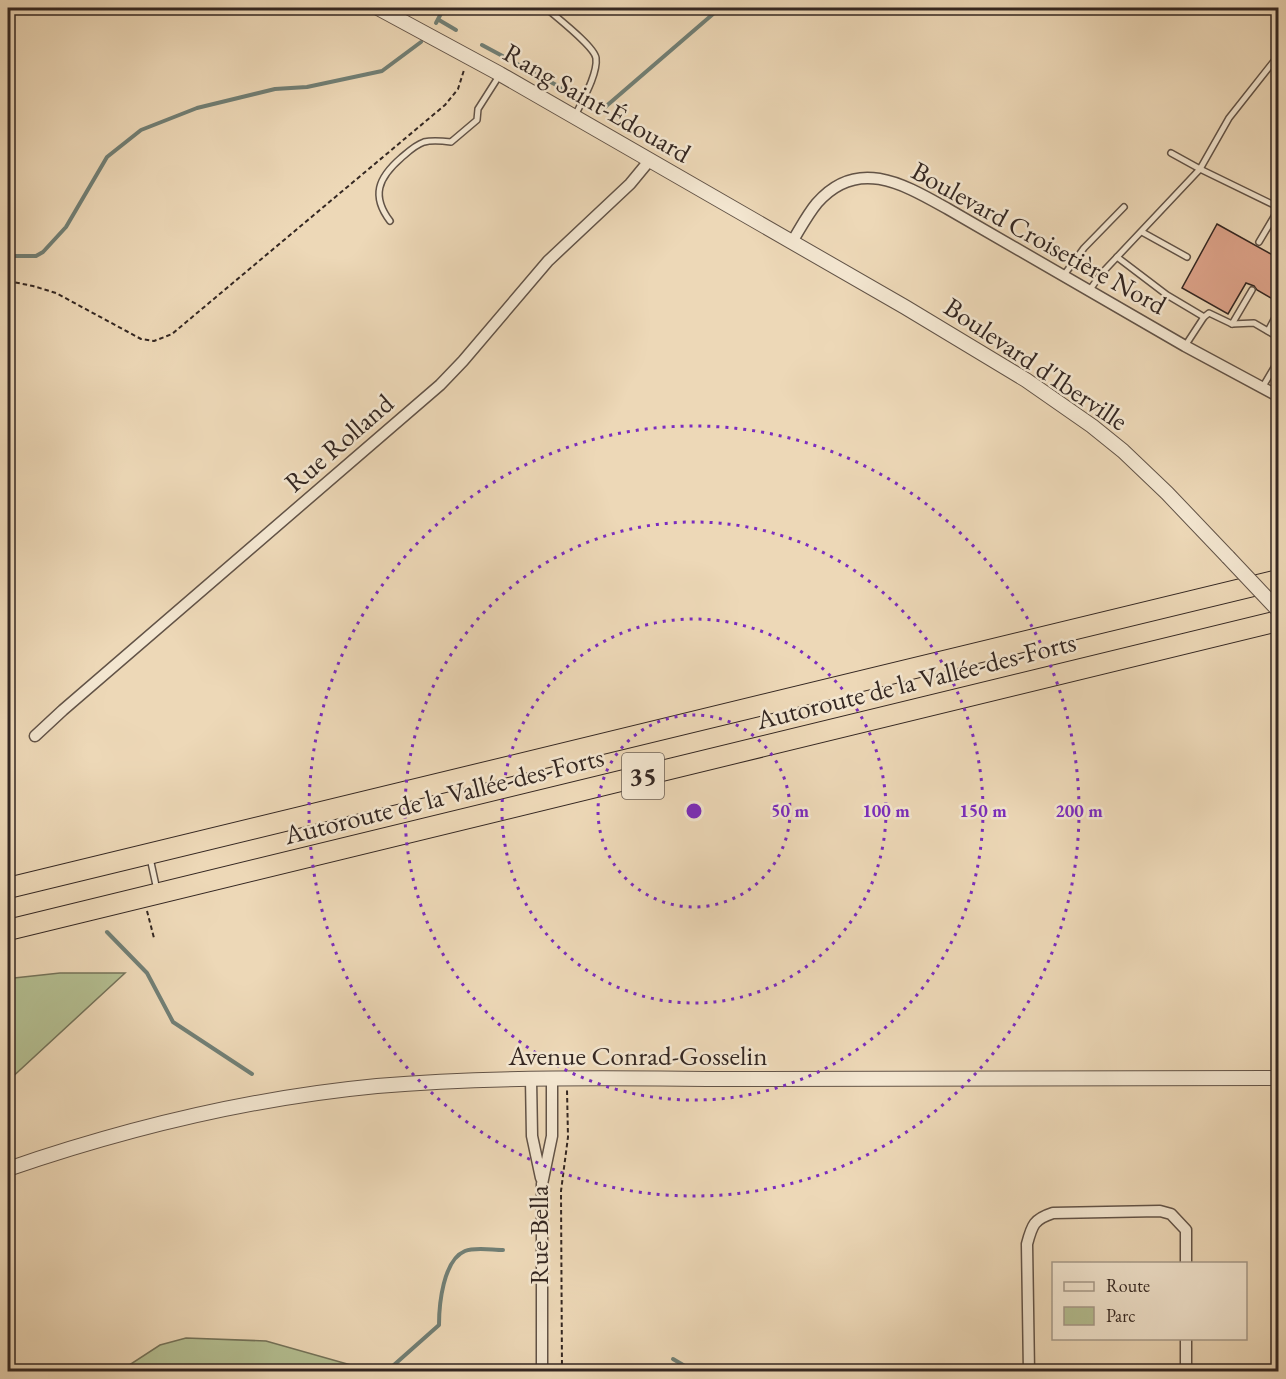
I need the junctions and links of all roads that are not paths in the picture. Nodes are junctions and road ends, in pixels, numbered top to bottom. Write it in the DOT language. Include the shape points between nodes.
graph roads {
  1 [pos="378,8"];
  2 [pos="546,8"];
  3 [pos="1278,56"];
  4 [pos="500,74"];
  5 [pos="575,117"];
  6 [pos="1171,153"];
  7 [pos="649,161"];
  8 [pos="1200,169"];
  9 [pos="1124,207"];
  10 [pos="1278,209"];
  11 [pos="390,221"];
  12 [pos="1142,232"];
  13 [pos="792,242"];
  14 [pos="1258,242"];
  15 [pos="1117,257"];
  16 [pos="1187,257"];
  17 [pos="1064,276"];
  18 [pos="1252,290"];
  19 [pos="1089,291"];
  20 [pos="1278,312"];
  21 [pos="1203,317"];
  22 [pos="1232,324"];
  23 [pos="1268,331"];
  24 [pos="1278,337"];
  25 [pos="1185,346"];
  26 [pos="1278,361"];
  27 [pos="1262,388"];
  28 [pos="1278,396"];
  29 [pos="1278,580"];
  30 [pos="1278,610"];
  31 [pos="1278,621"];
  32 [pos="35,736"];
  33 [pos="148,853"];
  34 [pos="8,888"];
  35 [pos="151,895"];
  36 [pos="8,930"];
  37 [pos="1278,1078"];
  38 [pos="531,1079"];
  39 [pos="552,1079"];
  40 [pos="8,1168"];
  41 [pos="542,1184"];
  42 [pos="1186,1262"];
  43 [pos="1186,1340"];
  44 [pos="542,1371"];
  45 [pos="1029,1371"];
  46 [pos="1186,1371"];
  1 -- 4 [label="street, Rang Saint-Édouard"];
  2 -- 5 [label="lane" via="595,54 590,84"];
  3 -- 8 [label="lane" via="1229,118"];
  4 -- 5 [label="street, Rang Saint-Édouard"];
  4 -- 11 [label="lane" via="478,110 477,120 452,142 419,144 385,172 379,202"];
  5 -- 7 [label="street, Rang Saint-Édouard"];
  6 -- 8 [label="lane"];
  7 -- 13 [label="street, Rang Saint-Édouard"];
  7 -- 32 [label="street, Rue Rolland" via="548,261 440,385"];
  8 -- 10 [label="lane"];
  8 -- 12 [label="lane"];
  9 -- 17 [label="lane" via="1084,248"];
  10 -- 14 [label="lane"];
  12 -- 15 [label="lane"];
  12 -- 16 [label="lane"];
  13 -- 17 [label="street, Boulevard Croisetière Nord" via="828,193 850,181 880,178 912,189"];
  13 -- 30 [label="street, Boulevard d'Iberville, bridge" via="1065,406 1151,477"];
  15 -- 19 [label="lane"];
  15 -- 21 [label="lane"];
  17 -- 19 [label="street, Boulevard Croisetière Nord"];
  18 -- 22 [label="lane"];
  19 -- 25 [label="street, Boulevard Croisetière Nord"];
  20 -- 23 [label="lane"];
  21 -- 22 [label="lane" via="1212,313"];
  21 -- 25 [label="lane"];
  22 -- 23 [label="lane" via="1254,323"];
  23 -- 24 [label="lane"];
  25 -- 27 [label="street, Boulevard Croisetière Nord"];
  26 -- 27 [label="lane"];
  27 -- 28 [label="street, Boulevard Croisetière Nord"];
  29 -- 33 [label="highway, Autoroute de la Vallée-des-Forts / 35"];
  31 -- 35 [label="highway, Autoroute de la Vallée-des-Forts / 35"];
  33 -- 34 [label="highway, Autoroute de la Vallée-des-Forts / 35"];
  33 -- 35 [label="lane"];
  35 -- 36 [label="highway, Autoroute de la Vallée-des-Forts / 35"];
  37 -- 39 [label="street, Avenue Conrad-Gosselin"];
  38 -- 39 [label="street, Avenue Conrad-Gosselin"];
  38 -- 40 [label="street, Avenue Conrad-Gosselin" via="389,1086 276,1100 152,1125"];
  38 -- 41 [label="street, Rue Bella" via="532,1136"];
  39 -- 41 [label="street, Rue Bella" via="552,1136"];
  41 -- 44 [label="street, Rue Bella"];
  42 -- 45 [label="street" via="1186,1230 1171,1214 1053,1213 1040,1217 1031,1228 1027,1244"];
  43 -- 46 [label="street"];
}
